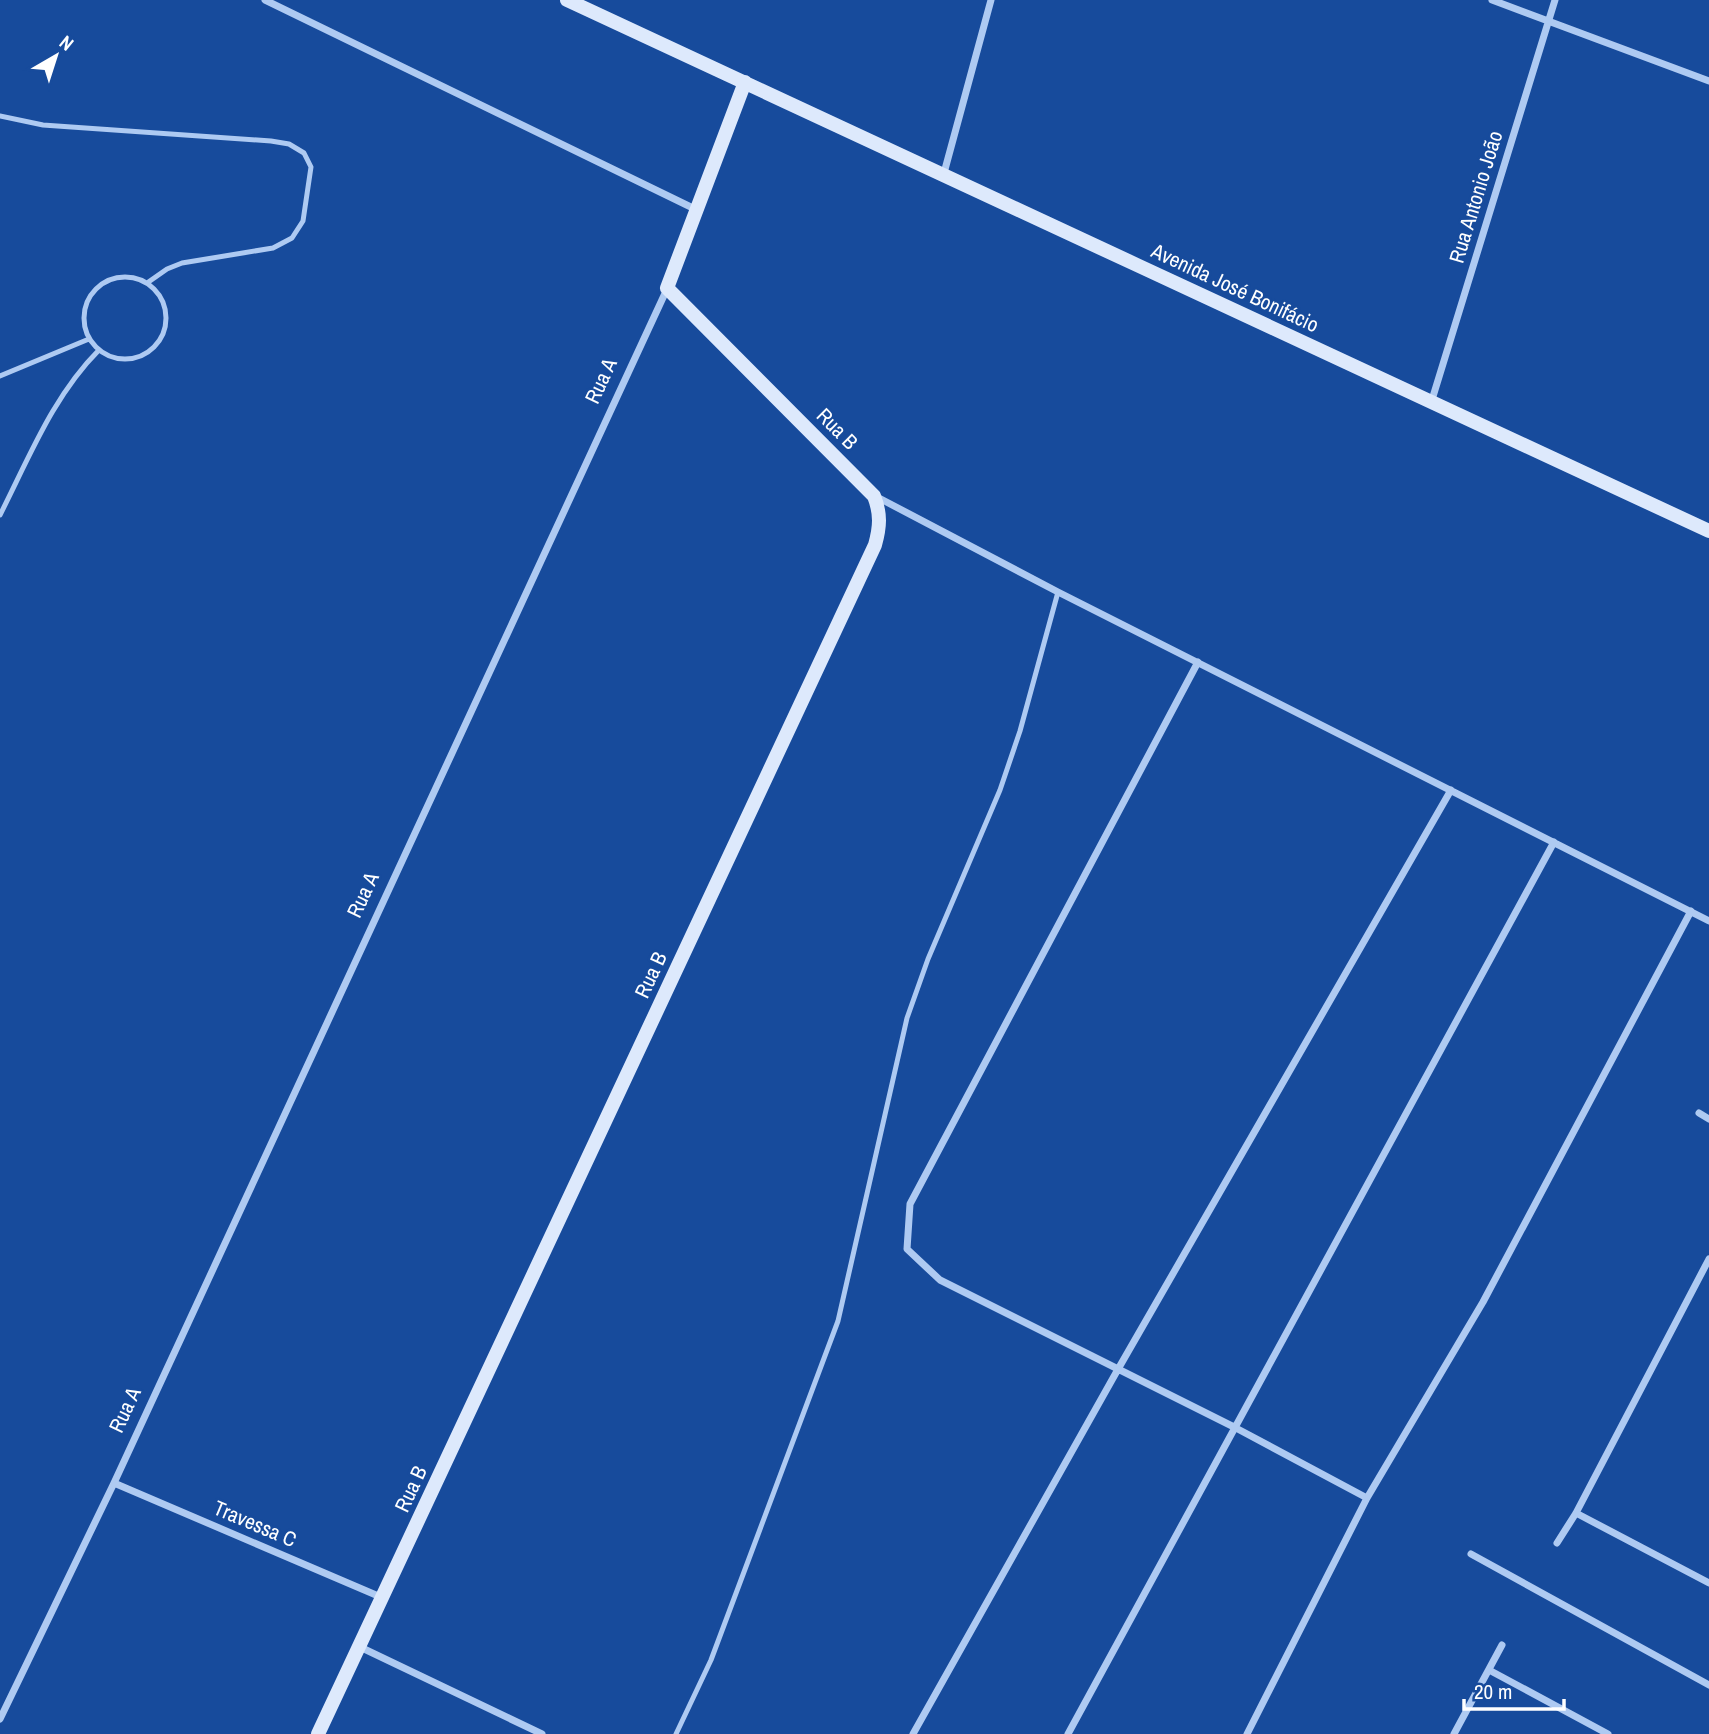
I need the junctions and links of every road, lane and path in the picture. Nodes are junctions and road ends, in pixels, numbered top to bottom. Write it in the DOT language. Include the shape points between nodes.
graph roads {
  1 [pos="265,0"];
  2 [pos="566,0"];
  3 [pos="991,0"];
  4 [pos="1492,0"];
  5 [pos="1555,0"];
  6 [pos="1548,23"];
  7 [pos="1709,81"];
  8 [pos="745,82"];
  9 [pos="0,116"];
  10 [pos="944,173"];
  11 [pos="697,210"];
  12 [pos="147,283"];
  13 [pos="667,288"];
  14 [pos="89,338"];
  15 [pos="99,349"];
  16 [pos="0,376"];
  17 [pos="1430,404"];
  18 [pos="874,496"];
  19 [pos="0,515"];
  20 [pos="1709,531"];
  21 [pos="1058,592"];
  22 [pos="1198,662"];
  23 [pos="1451,790"];
  24 [pos="1554,842"];
  25 [pos="1691,911"];
  26 [pos="1709,921"];
  27 [pos="1699,1113"];
  28 [pos="1709,1119"];
  29 [pos="1709,1259"];
  30 [pos="1117,1371"];
  31 [pos="1234,1427"];
  32 [pos="114,1483"];
  33 [pos="1367,1498"];
  34 [pos="1576,1513"];
  35 [pos="1557,1543"];
  36 [pos="1471,1554"];
  37 [pos="1709,1583"];
  38 [pos="383,1598"];
  39 [pos="1503,1645"];
  40 [pos="360,1647"];
  41 [pos="1489,1671"];
  42 [pos="1709,1685"];
  43 [pos="0,1718"];
  44 [pos="318,1734"];
  45 [pos="542,1734"];
  46 [pos="676,1734"];
  47 [pos="914,1734"];
  48 [pos="1068,1734"];
  49 [pos="1247,1734"];
  50 [pos="1454,1734"];
  51 [pos="1608,1734"];
  1 -- 11 [label="street"];
  2 -- 8 [label="street, Avenida José Bonifácio"];
  3 -- 10 [label="street"];
  4 -- 6 [label="street"];
  5 -- 6 [label="street, Rua Antonio João"];
  6 -- 7 [label="street"];
  6 -- 17 [label="street, Rua Antonio João"];
  8 -- 10 [label="street, Avenida José Bonifácio"];
  8 -- 11 [label="street, Rua A"];
  9 -- 12 [label="lane" via="43,125 271,141 304,153 312,167 303,221 292,238 273,247 182,263"];
  10 -- 17 [label="street, Avenida José Bonifácio"];
  11 -- 13 [label="street, Rua A"];
  12 -- 14 [label="lane" via="123,277 97,287 84,312"];
  12 -- 15 [label="lane" via="164,307 166,320 157,343 136,358 122,359"];
  13 -- 18 [label="street, Rua B"];
  13 -- 32 [label="street, Rua A"];
  14 -- 15 [label="lane"];
  14 -- 16 [label="lane"];
  15 -- 19 [label="lane" via="60,396"];
  17 -- 20 [label="street, Avenida José Bonifácio"];
  18 -- 21 [label="street"];
  18 -- 38 [label="street, Rua B" via="880,526 875,545"];
  21 -- 22 [label="street"];
  21 -- 46 [label="lane" via="1000,790 907,1018 838,1321 711,1660"];
  22 -- 23 [label="street"];
  22 -- 30 [label="street" via="910,1205 907,1249 940,1280"];
  23 -- 24 [label="street"];
  23 -- 30 [label="street"];
  24 -- 25 [label="street"];
  24 -- 31 [label="street"];
  25 -- 26 [label="street"];
  25 -- 33 [label="street" via="1483,1302"];
  27 -- 28 [label="street"];
  29 -- 34 [label="street"];
  30 -- 31 [label="street"];
  30 -- 47 [label="street"];
  31 -- 33 [label="street"];
  31 -- 48 [label="street"];
  32 -- 38 [label="street, Travessa C"];
  32 -- 43 [label="street, Rua A"];
  33 -- 49 [label="street"];
  34 -- 35 [label="street"];
  34 -- 37 [label="street"];
  36 -- 42 [label="street"];
  38 -- 40 [label="street, Rua B"];
  39 -- 41 [label="street"];
  40 -- 44 [label="street, Rua B"];
  40 -- 45 [label="street"];
  41 -- 50 [label="street"];
  41 -- 51 [label="street"];
}
